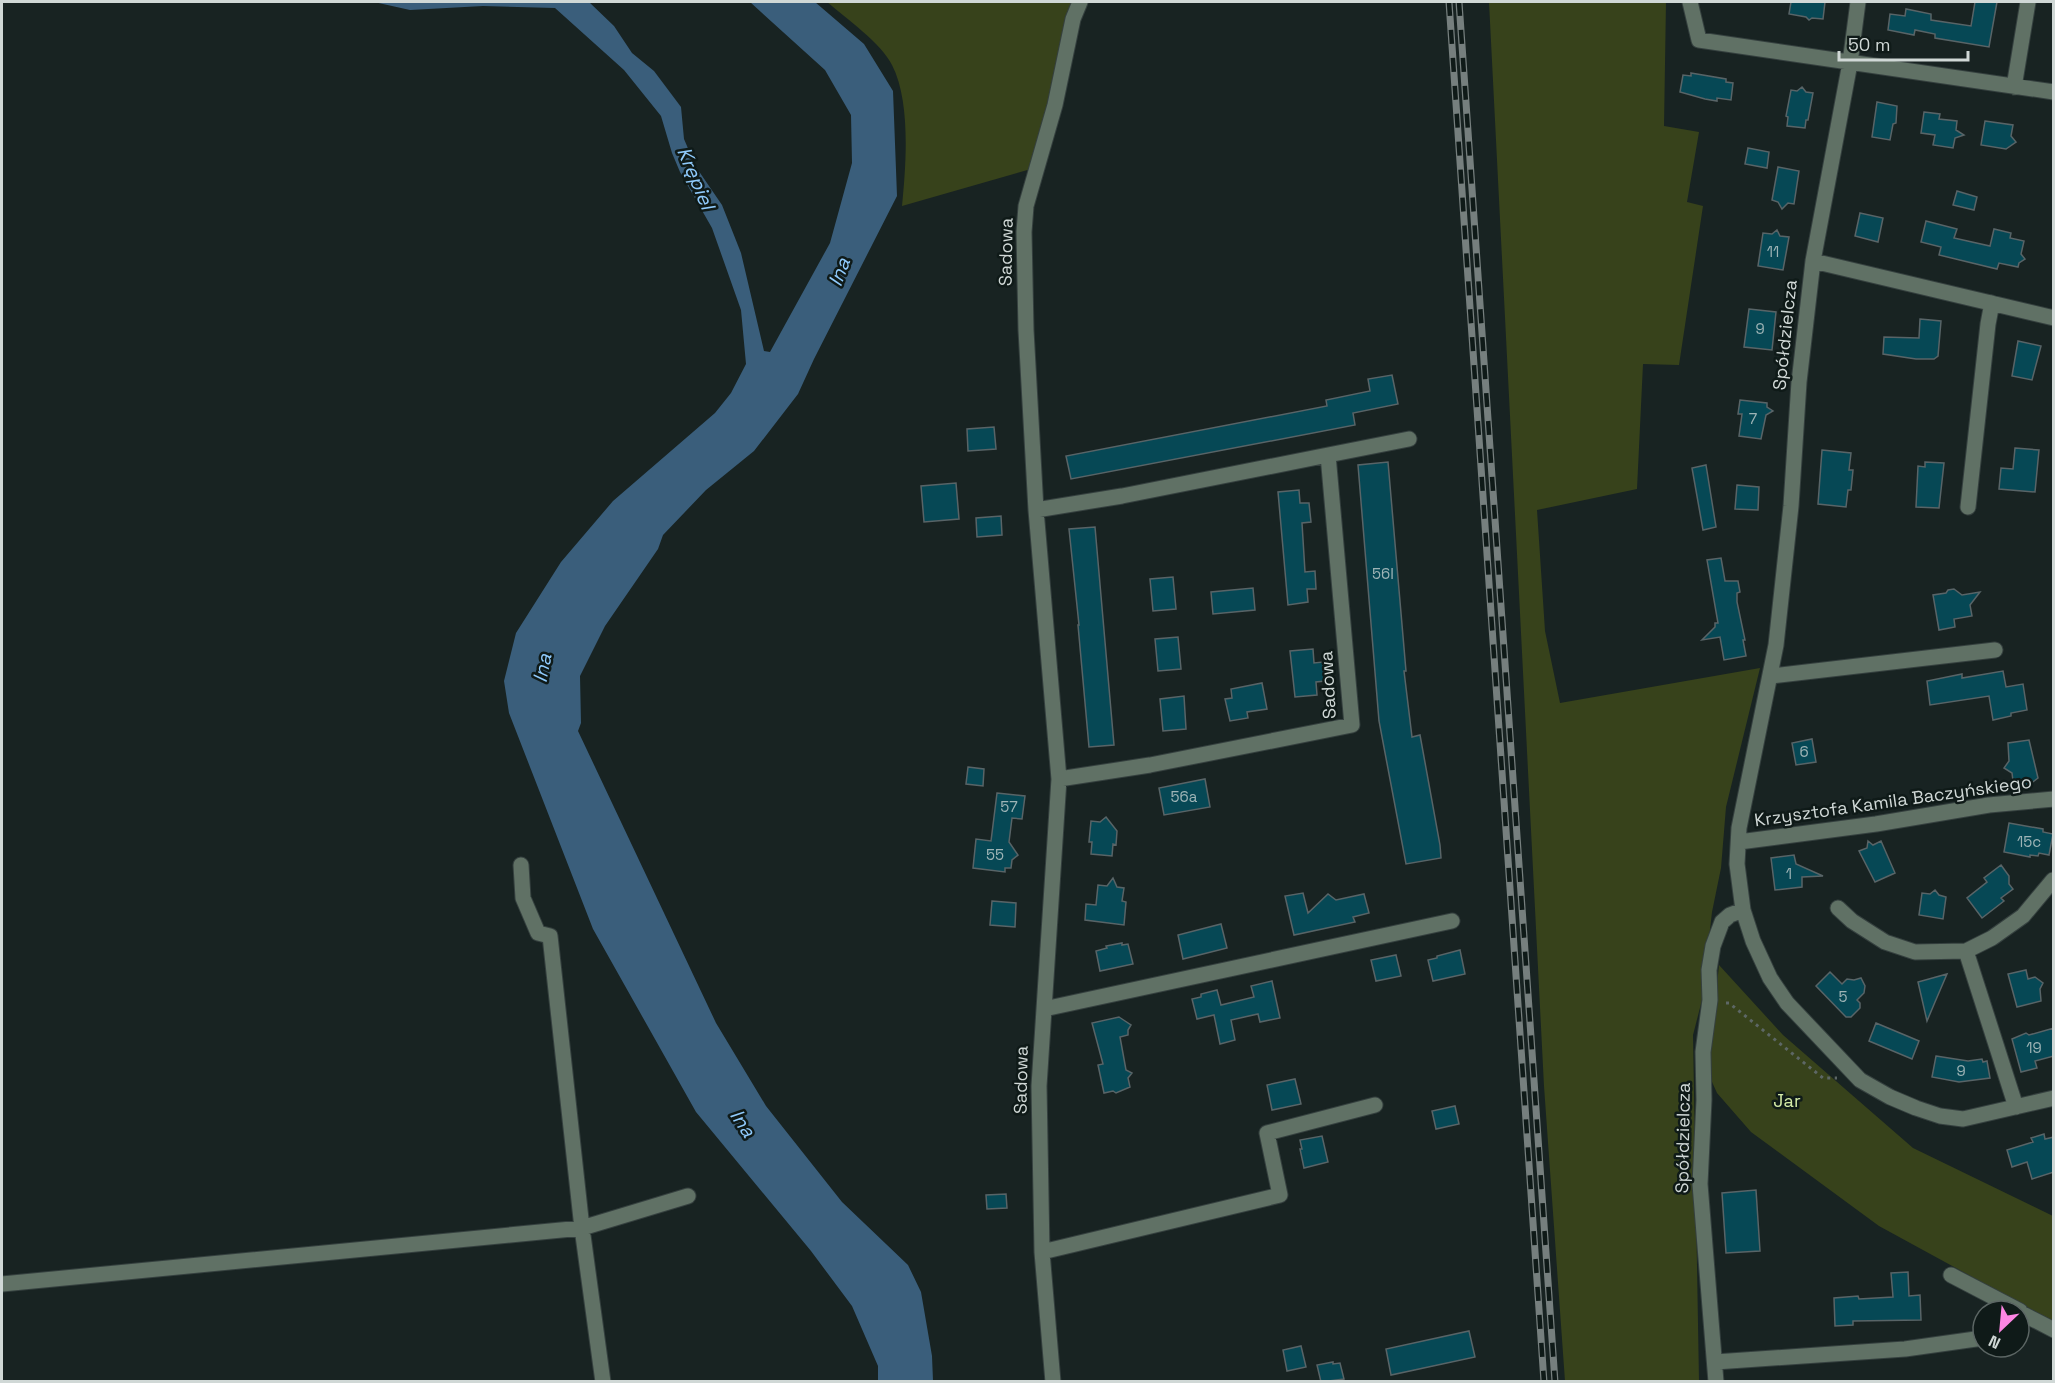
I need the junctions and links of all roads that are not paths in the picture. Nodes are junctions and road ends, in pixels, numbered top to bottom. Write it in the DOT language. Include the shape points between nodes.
graph roads {
  1 [pos="1080,2"];
  2 [pos="1690,2"];
  3 [pos="1858,2"];
  4 [pos="2028,2"];
  5 [pos="1850,63"];
  6 [pos="2014,87"];
  7 [pos="2054,92"];
  8 [pos="1813,261"];
  9 [pos="1992,303"];
  10 [pos="2054,318"];
  11 [pos="1409,439"];
  12 [pos="1328,455"];
  13 [pos="1968,507"];
  14 [pos="1036,510"];
  15 [pos="1995,650"];
  16 [pos="1770,676"];
  17 [pos="1059,779"];
  18 [pos="2054,799"];
  19 [pos="1739,842"];
  20 [pos="521,865"];
  21 [pos="2053,880"];
  22 [pos="1838,908"];
  23 [pos="1743,910"];
  24 [pos="1452,921"];
  25 [pos="1966,951"];
  26 [pos="1044,1009"];
  27 [pos="2054,1098"];
  28 [pos="1375,1105"];
  29 [pos="2016,1107"];
  30 [pos="688,1196"];
  31 [pos="582,1228"];
  32 [pos="1042,1252"];
  33 [pos="1951,1275"];
  34 [pos="2,1284"];
  35 [pos="1996,1299"];
  36 [pos="2031,1318"];
  37 [pos="2054,1330"];
  38 [pos="1971,1340"];
  39 [pos="1715,1362"];
  40 [pos="603,1382"];
  41 [pos="1053,1382"];
  42 [pos="1716,1382"];
  1 -- 14 [label="street, Sadowa" via="1056,105 1026,206 1026,330"];
  2 -- 5 [label="street" via="1699,40"];
  3 -- 5 [label="street, Spółdzielcza"];
  4 -- 6 [label="street"];
  5 -- 6 [label="street"];
  5 -- 8 [label="street, Spółdzielcza"];
  6 -- 7 [label="street"];
  8 -- 9 [label="street"];
  8 -- 16 [label="street, Spółdzielcza" via="1799,382 1791,506"];
  9 -- 10 [label="street"];
  9 -- 13 [label="street"];
  11 -- 12 [label="street"];
  12 -- 14 [label="street"];
  12 -- 17 [label="street, Sadowa" via="1352,725"];
  14 -- 17 [label="street, Sadowa"];
  15 -- 16 [label="street"];
  16 -- 19 [label="street, Spółdzielcza"];
  17 -- 26 [label="street, Sadowa"];
  18 -- 19 [label="street, Krzysztofa Kamila Baczyńskiego"];
  19 -- 23 [label="street, Spółdzielcza" via="1737,864"];
  20 -- 31 [label="street" via="523,898 538,933 550,936"];
  21 -- 25 [label="street" via="2024,916"];
  22 -- 25 [label="street" via="1885,942 1915,952"];
  23 -- 29 [label="street, Spółdzielcza" via="1770,978 1787,1003 1860,1080 1890,1098 1940,1116 1963,1119"];
  23 -- 39 [label="street, Spółdzielcza" via="1730,915 1718,930 1709,970 1710,1000 1703,1052 1700,1184"];
  24 -- 26 [label="street"];
  25 -- 29 [label="street"];
  26 -- 32 [label="street, Sadowa" via="1039,1086"];
  27 -- 29 [label="street, Spółdzielcza"];
  28 -- 32 [label="street" via="1267,1133 1280,1195"];
  30 -- 31 [label="street"];
  31 -- 34 [label="street"];
  31 -- 40 [label="street"];
  32 -- 41 [label="street, Sadowa"];
  33 -- 35 [label="street"];
  36 -- 37 [label="street"];
  38 -- 39 [label="street" via="1905,1349"];
  39 -- 42 [label="street, Spółdzielcza"];
}
